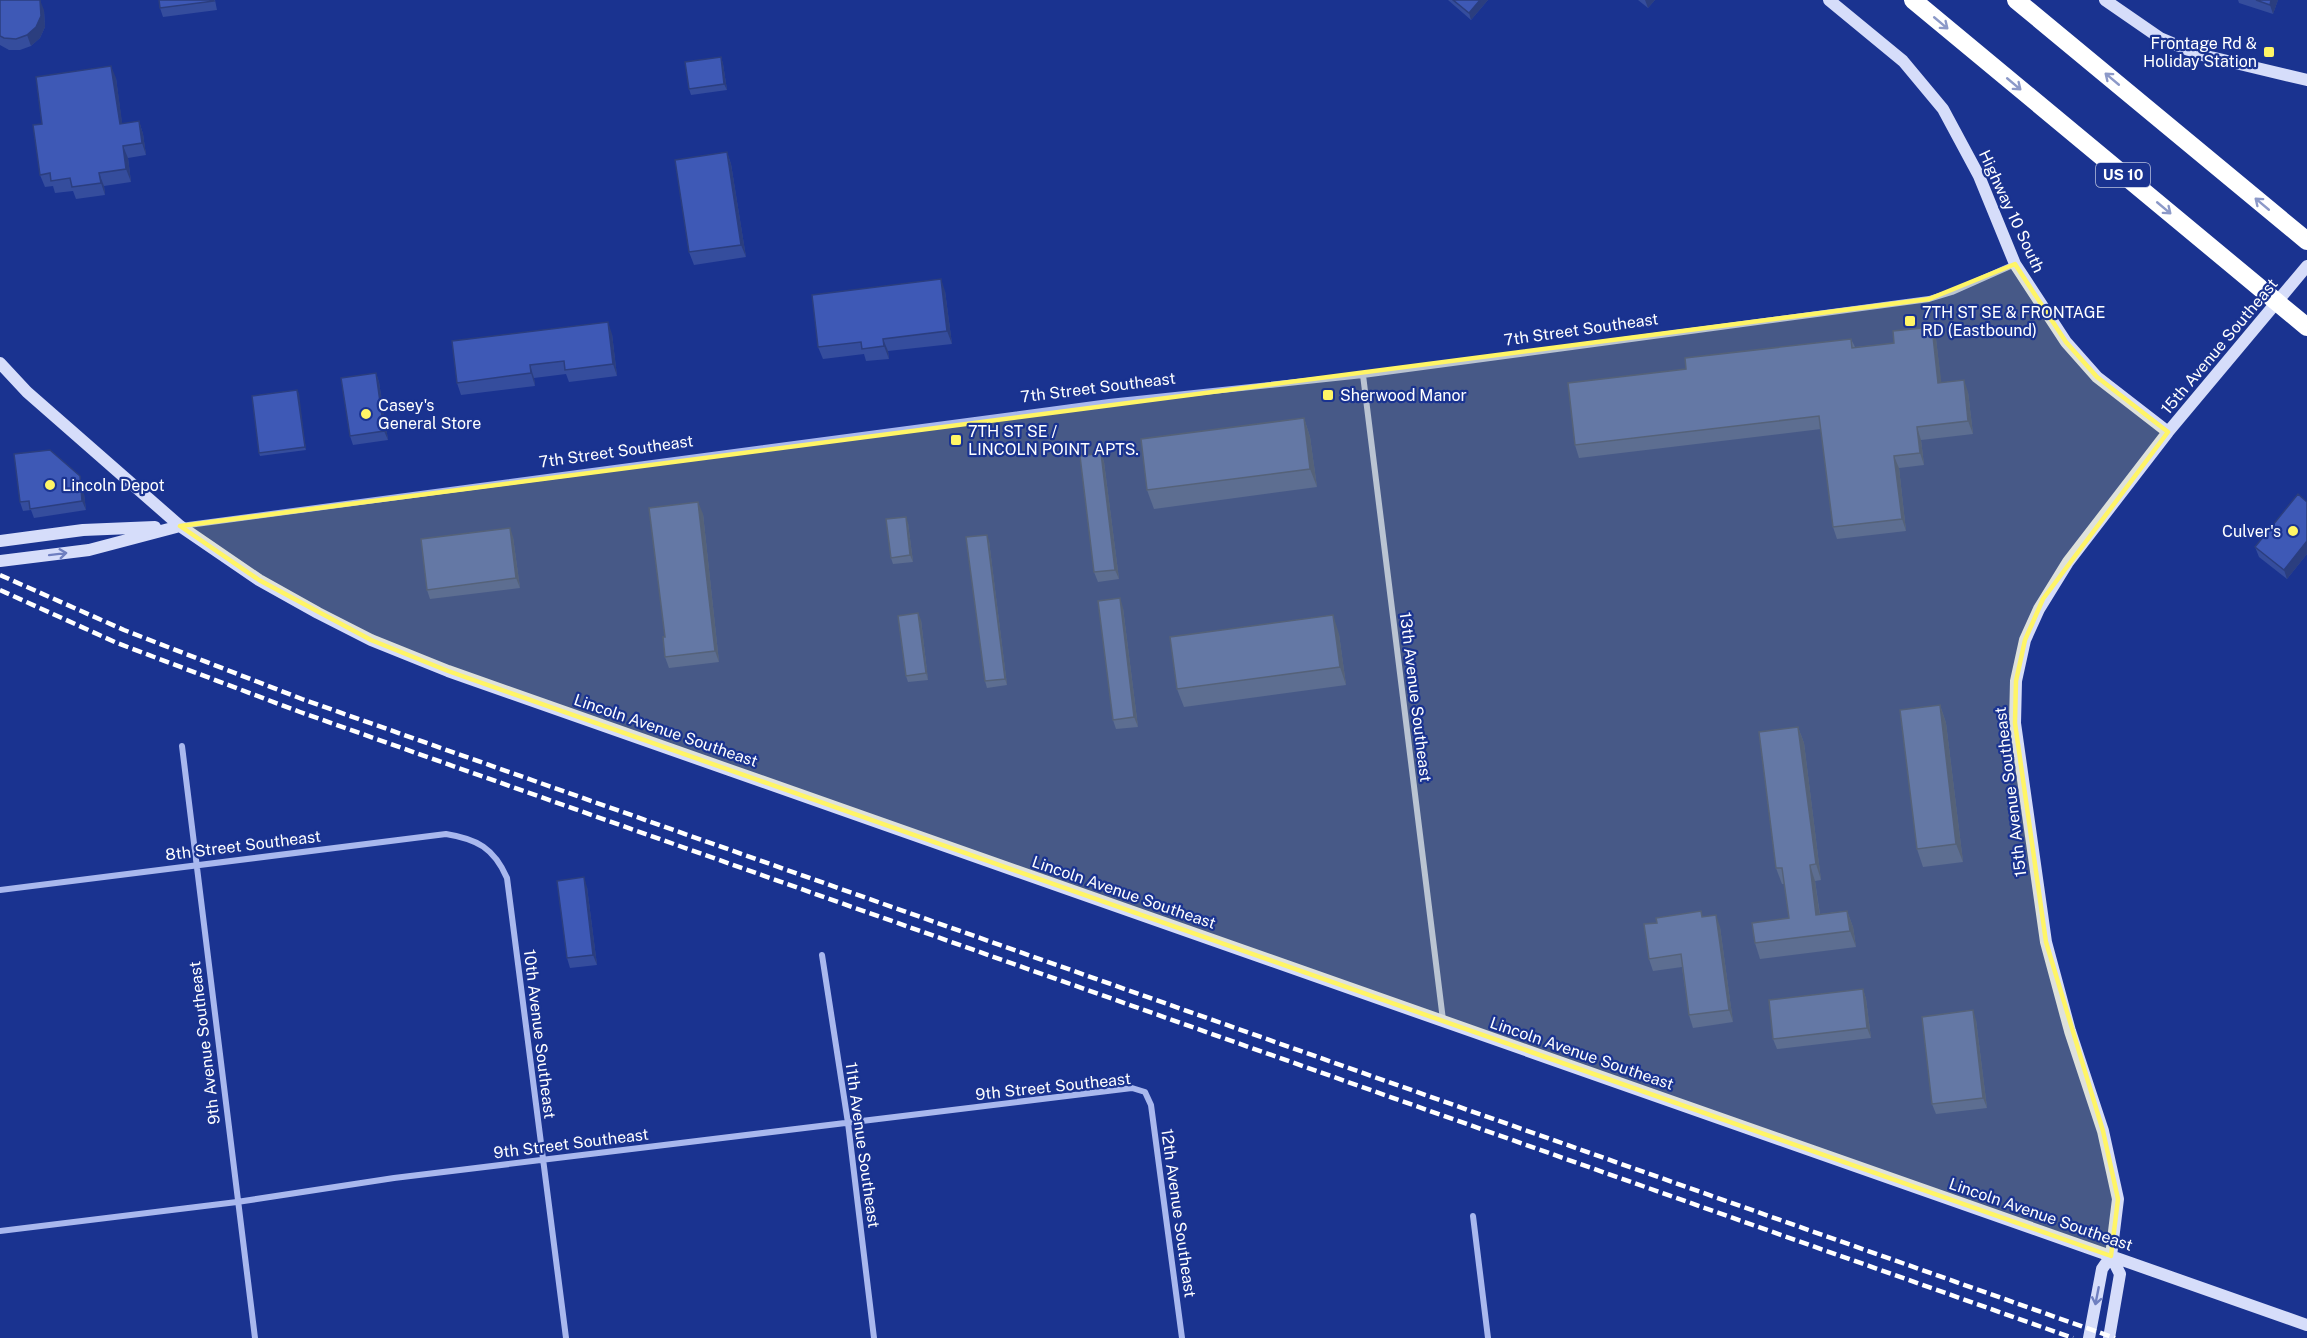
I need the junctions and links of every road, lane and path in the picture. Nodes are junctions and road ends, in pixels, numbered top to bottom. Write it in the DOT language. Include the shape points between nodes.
graph roads {
  1 [pos="1829,0"];
  2 [pos="1913,0"];
  3 [pos="2016,0"];
  4 [pos="2104,0"];
  5 [pos="2307,80"];
  6 [pos="2307,241"];
  7 [pos="2015,264"];
  8 [pos="2307,266"];
  9 [pos="2277,303"];
  10 [pos="2307,327"];
  11 [pos="0,363"];
  12 [pos="1363,375"];
  13 [pos="2168,432"];
  14 [pos="180,526"];
  15 [pos="0,541"];
  16 [pos="0,561"];
  17 [pos="182,746"];
  18 [pos="486,848"];
  19 [pos="196,864"];
  20 [pos="0,890"];
  21 [pos="822,955"];
  22 [pos="1443,1022"];
  23 [pos="1145,1092"];
  24 [pos="848,1123"];
  25 [pos="543,1161"];
  26 [pos="237,1202"];
  27 [pos="1473,1216"];
  28 [pos="0,1231"];
  29 [pos="2112,1256"];
  30 [pos="2307,1324"];
  31 [pos="255,1338"];
  32 [pos="566,1338"];
  33 [pos="874,1338"];
  34 [pos="1182,1338"];
  35 [pos="1488,1338"];
  36 [pos="2089,1338"];
  37 [pos="2109,1338"];
  1 -- 7 [label="street, Highway 10 South" via="1903,61 1943,109 1979,176"];
  2 -- 9 [label="highway, US 10, one-way"];
  6 -- 3 [label="highway, one-way"];
  4 -- 5 [label="street" via="2160,38 2198,54"];
  7 -- 12 [label="street, 7th Street Southeast" via="1929,299"];
  7 -- 13 [label="street, Highway 10 South" via="2066,342 2097,377"];
  8 -- 9 [label="street, 15th Avenue Southeast"];
  9 -- 10 [label="highway, US 10"];
  9 -- 13 [label="street, 15th Avenue Southeast"];
  11 -- 14 [label="street, Lincoln Avenue Southeast" via="27,392"];
  12 -- 14 [label="street, 7th Street Southeast" via="1109,402"];
  12 -- 22 [label="street, 13th Avenue Southeast"];
  13 -- 29 [label="street, 15th Avenue Southeast" via="2043,599 2025,640 2016,681 2015,723 2046,942 2103,1131 2118,1199"];
  14 -- 15 [label="street, 7th Street Southeast" via="83,530"];
  16 -- 14 [label="street, 7th Street Southeast, one-way" via="89,550"];
  14 -- 22 [label="street, Lincoln Avenue Southeast" via="259,580 318,613 371,640 448,671"];
  17 -- 19 [label="street, 9th Avenue Southeast"];
  18 -- 19 [label="street, 8th Street Southeast" via="468,837 446,834"];
  18 -- 25 [label="street, 10th Avenue Southeast" via="499,860 507,878"];
  19 -- 20 [label="street, 8th Street Southeast"];
  19 -- 26 [label="street, 9th Avenue Southeast"];
  21 -- 24 [label="street, 11th Avenue Southeast"];
  22 -- 29 [label="street, Lincoln Avenue Southeast"];
  23 -- 24 [label="street, 9th Street Southeast" via="1132,1088"];
  23 -- 34 [label="street, 12th Avenue Southeast" via="1150,1105"];
  24 -- 25 [label="street, 9th Street Southeast"];
  24 -- 33 [label="street, 11th Avenue Southeast"];
  25 -- 26 [label="street, 9th Street Southeast"];
  25 -- 32 [label="street, 10th Avenue Southeast"];
  26 -- 28 [label="street, 9th Street Southeast"];
  26 -- 31 [label="street, 9th Avenue Southeast"];
  27 -- 35 [label="street"];
  29 -- 30 [label="street, Lincoln Avenue Southeast"];
  29 -- 36 [label="street, 15th Avenue Southeast, one-way" via="2102,1269"];
  29 -- 37 [label="street, 15th Avenue Southeast" via="2121,1274"];
}
